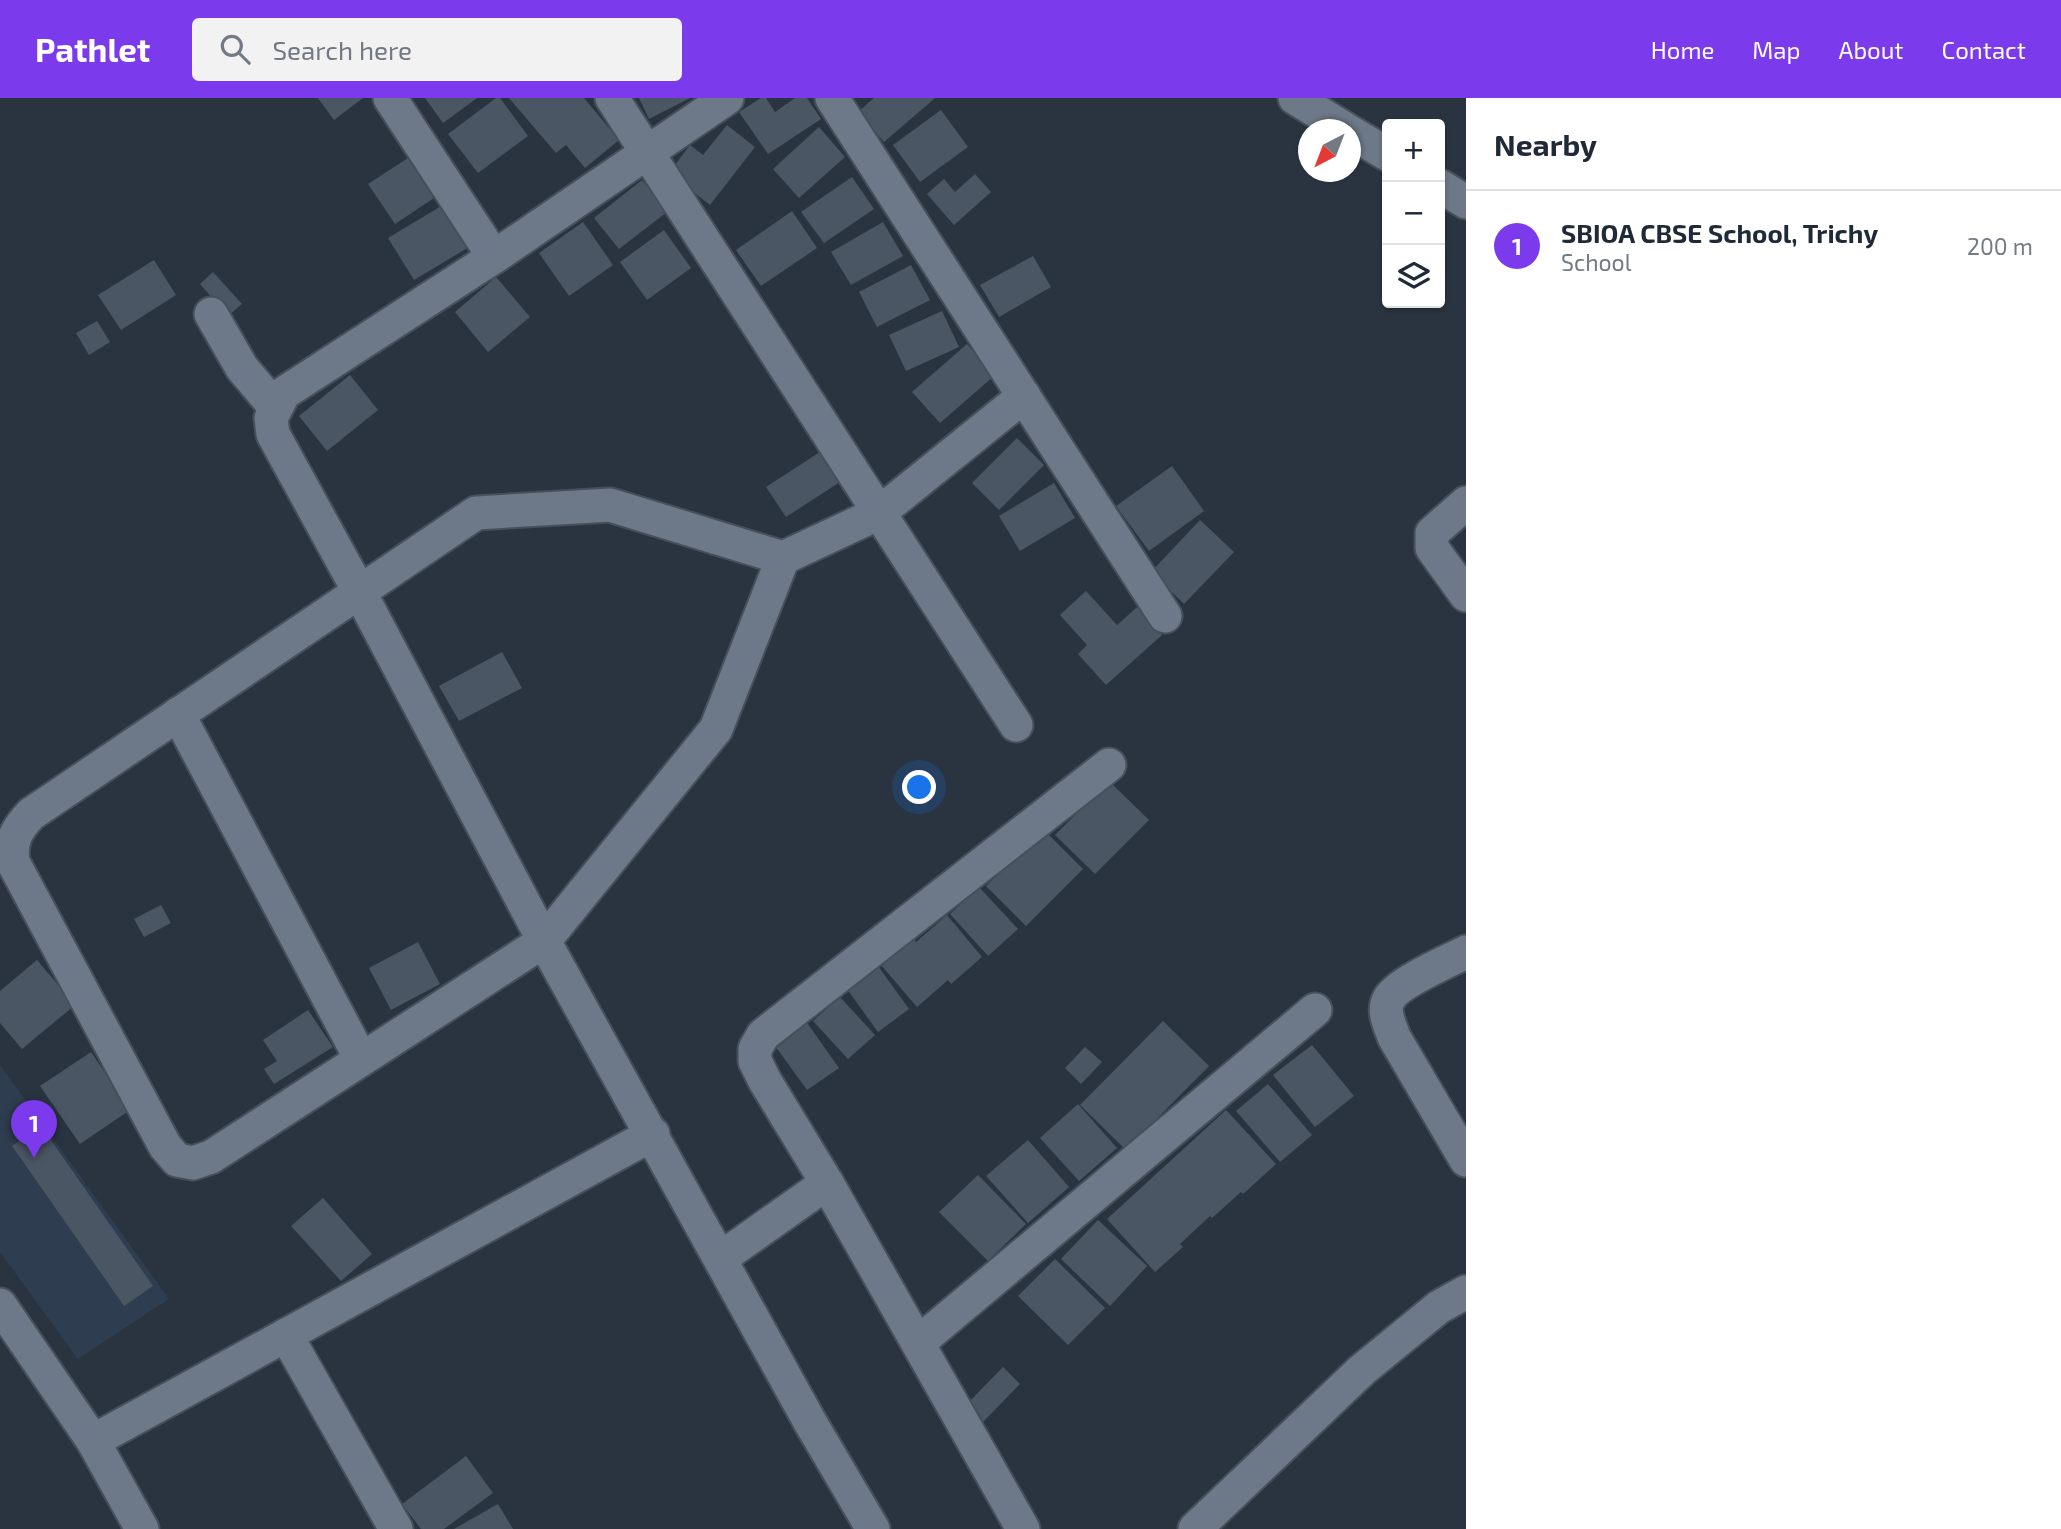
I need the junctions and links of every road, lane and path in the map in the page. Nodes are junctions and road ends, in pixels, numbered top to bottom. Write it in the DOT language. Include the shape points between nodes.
graph roads {
  1 [pos="390,98"];
  2 [pos="612,98"];
  3 [pos="727,98"];
  4 [pos="832,98"];
  5 [pos="1295,98"];
  6 [pos="1329,119"];
  7 [pos="1361,138"];
  8 [pos="646,151"];
  9 [pos="1382,151"];
  10 [pos="1445,189"];
  11 [pos="1466,202"];
  12 [pos="494,257"];
  13 [pos="211,314"];
  14 [pos="1024,396"];
  15 [pos="275,407"];
  16 [pos="1466,503"];
  17 [pos="879,513"];
  18 [pos="783,558"];
  19 [pos="359,591"];
  20 [pos="1466,595"];
  21 [pos="1165,616"];
  22 [pos="178,714"];
  23 [pos="1016,725"];
  24 [pos="1109,765"];
  25 [pos="544,941"];
  26 [pos="1466,952"];
  27 [pos="1315,1010"];
  28 [pos="361,1059"];
  29 [pos="653,1134"];
  30 [pos="1466,1160"];
  31 [pos="827,1183"];
  32 [pos="721,1258"];
  33 [pos="1466,1292"];
  34 [pos="0,1306"];
  35 [pos="286,1335"];
  36 [pos="918,1343"];
  37 [pos="93,1441"];
  38 [pos="142,1529"];
  39 [pos="396,1529"];
  40 [pos="873,1529"];
  41 [pos="1023,1529"];
  42 [pos="1195,1529"];
  1 -- 12 [label="street"];
  2 -- 8 [label="street"];
  3 -- 8 [label="street"];
  4 -- 14 [label="street"];
  5 -- 6 [label="street"];
  7 -- 9 [label="street"];
  8 -- 12 [label="street"];
  8 -- 17 [label="street"];
  10 -- 11 [label="street"];
  12 -- 15 [label="street" via="284,393"];
  13 -- 15 [label="street" via="242,368"];
  14 -- 17 [label="street"];
  14 -- 21 [label="street"];
  15 -- 19 [label="street" via="273,433"];
  16 -- 20 [label="street" via="1432,533 1432,548"];
  17 -- 18 [label="street"];
  17 -- 23 [label="street"];
  18 -- 19 [label="street" via="610,505 476,513"];
  18 -- 25 [label="street" via="716,729"];
  19 -- 22 [label="street"];
  19 -- 25 [label="street"];
  22 -- 28 [label="street"];
  22 -- 28 [label="street" via="31,814 16,830 13,862 165,1146 177,1160 193,1163 211,1157"];
  24 -- 31 [label="street" via="763,1035 755,1049 755,1062"];
  25 -- 28 [label="street"];
  25 -- 29 [label="street"];
  26 -- 30 [label="street" via="1405,984 1389,999 1386,1016"];
  27 -- 36 [label="street"];
  29 -- 32 [label="street"];
  29 -- 35 [label="street"];
  31 -- 32 [label="street"];
  31 -- 36 [label="street"];
  32 -- 40 [label="street"];
  33 -- 42 [label="street" via="1439,1307 1370,1362"];
  34 -- 37 [label="street"];
  35 -- 37 [label="street"];
  35 -- 39 [label="street"];
  36 -- 41 [label="street"];
  37 -- 38 [label="street"];
}
